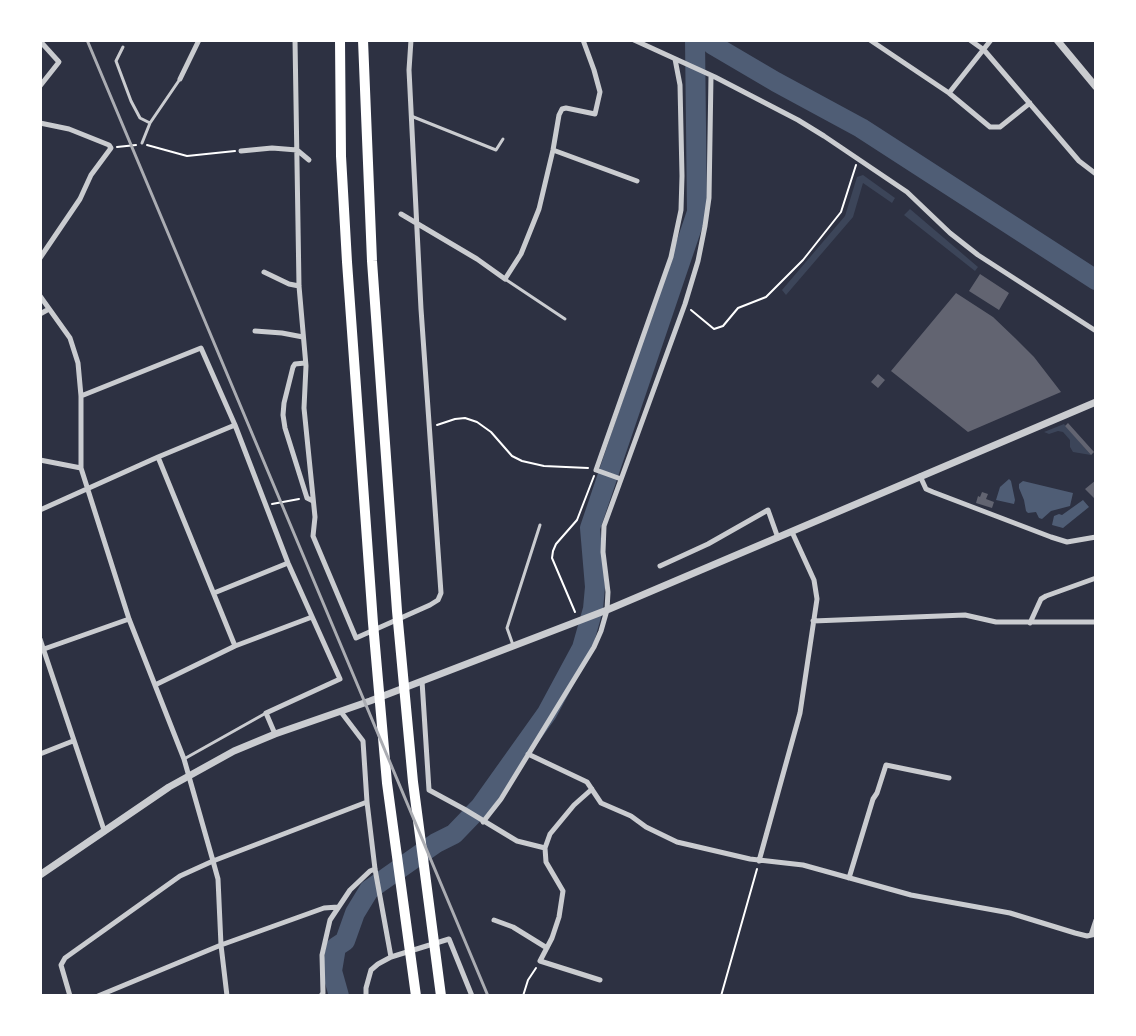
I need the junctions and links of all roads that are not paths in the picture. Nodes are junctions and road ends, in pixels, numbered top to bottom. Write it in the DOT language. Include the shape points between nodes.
graph roads {
  1 [pos="199,40"];
  2 [pos="295,40"];
  3 [pos="340,40"];
  4 [pos="363,40"];
  5 [pos="411,40"];
  6 [pos="582,40"];
  7 [pos="634,40"];
  8 [pos="870,40"];
  9 [pos="970,40"];
  10 [pos="991,40"];
  11 [pos="1057,40"];
  12 [pos="40,41"];
  13 [pos="123,47"];
  14 [pos="984,50"];
  15 [pos="677,60"];
  16 [pos="709,75"];
  17 [pos="180,79"];
  18 [pos="40,86"];
  19 [pos="1095,87"];
  20 [pos="949,93"];
  21 [pos="1030,104"];
  22 [pos="411,116"];
  23 [pos="40,123"];
  24 [pos="150,123"];
  25 [pos="503,139"];
  26 [pos="142,143"];
  27 [pos="297,150"];
  28 [pos="553,150"];
  29 [pos="241,151"];
  30 [pos="309,160"];
  31 [pos="1095,174"];
  32 [pos="637,181"];
  33 [pos="401,214"];
  34 [pos="417,223"];
  35 [pos="40,258"];
  36 [pos="264,273"];
  37 [pos="506,279"];
  38 [pos="299,286"];
  39 [pos="40,296"];
  40 [pos="49,309"];
  41 [pos="40,314"];
  42 [pos="565,319"];
  43 [pos="255,331"];
  44 [pos="1095,331"];
  45 [pos="303,337"];
  46 [pos="305,363"];
  47 [pos="81,396"];
  48 [pos="1095,402"];
  49 [pos="235,425"];
  50 [pos="158,457"];
  51 [pos="40,460"];
  52 [pos="81,468"];
  53 [pos="920,476"];
  54 [pos="621,479"];
  55 [pos="88,489"];
  56 [pos="310,499"];
  57 [pos="40,510"];
  58 [pos="540,525"];
  59 [pos="792,532"];
  60 [pos="1095,537"];
  61 [pos="778,538"];
  62 [pos="288,563"];
  63 [pos="660,566"];
  64 [pos="1095,578"];
  65 [pos="214,593"];
  66 [pos="607,610"];
  67 [pos="312,617"];
  68 [pos="129,619"];
  69 [pos="813,621"];
  70 [pos="1095,622"];
  71 [pos="1030,623"];
  72 [pos="40,639"];
  73 [pos="235,646"];
  74 [pos="514,647"];
  75 [pos="44,649"];
  76 [pos="422,681"];
  77 [pos="155,685"];
  78 [pos="341,712"];
  79 [pos="266,713"];
  80 [pos="275,734"];
  81 [pos="73,741"];
  82 [pos="40,754"];
  83 [pos="528,754"];
  84 [pos="184,759"];
  85 [pos="188,775"];
  86 [pos="949,778"];
  87 [pos="592,789"];
  88 [pos="367,802"];
  89 [pos="483,822"];
  90 [pos="104,830"];
  91 [pos="545,848"];
  92 [pos="213,861"];
  93 [pos="759,861"];
  94 [pos="375,869"];
  95 [pos="40,875"];
  96 [pos="849,878"];
  97 [pos="338,907"];
  98 [pos="495,920"];
  99 [pos="1095,920"];
  100 [pos="1093,935"];
  101 [pos="221,945"];
  102 [pos="547,948"];
  103 [pos="391,957"];
  104 [pos="600,980"];
  105 [pos="70,996"];
  106 [pos="98,996"];
  107 [pos="227,996"];
  108 [pos="321,996"];
  109 [pos="366,996"];
  110 [pos="416,996"];
  111 [pos="441,996"];
  112 [pos="472,996"];
  1 -- 17 [label="street"];
  2 -- 27 [label="street"];
  3 -- 110 [label="highway" via="341,156 373,623 387,783"];
  4 -- 111 [label="highway" via="372,261 397,611 413,782"];
  5 -- 22 [label="street"];
  6 -- 28 [label="street" via="594,70 599,101 595,114 562,109"];
  7 -- 15 [label="street"];
  8 -- 20 [label="street"];
  9 -- 14 [label="street"];
  10 -- 14 [label="street"];
  11 -- 19 [label="street"];
  12 -- 18 [label="street" via="59,62"];
  13 -- 24 [label="lane" via="116,61 123,81 140,118"];
  14 -- 20 [label="street"];
  14 -- 21 [label="street"];
  15 -- 16 [label="street"];
  15 -- 54 [label="street" via="681,210 671,257 596,470"];
  16 -- 44 [label="street" via="798,120 907,192 978,255"];
  16 -- 54 [label="street" via="709,198 698,261"];
  17 -- 24 [label="lane"];
  20 -- 21 [label="street" via="995,128"];
  21 -- 31 [label="street"];
  22 -- 25 [label="lane" via="496,150"];
  22 -- 34 [label="street"];
  23 -- 35 [label="street" via="69,129 111,148"];
  24 -- 26 [label="lane"];
  27 -- 29 [label="street"];
  27 -- 30 [label="street"];
  27 -- 38 [label="street"];
  28 -- 32 [label="street"];
  28 -- 37 [label="street" via="539,209"];
  33 -- 34 [label="street"];
  34 -- 37 [label="street"];
  34 -- 56 [label="street" via="441,593 438,600 356,638 313,536 315,517"];
  36 -- 38 [label="street"];
  37 -- 42 [label="lane"];
  38 -- 45 [label="street"];
  39 -- 40 [label="street"];
  40 -- 41 [label="street"];
  40 -- 47 [label="street" via="70,338 78,363"];
  43 -- 45 [label="street"];
  45 -- 46 [label="street"];
  46 -- 56 [label="street"];
  46 -- 56 [label="street" via="293,367 283,415"];
  47 -- 49 [label="street" via="201,348"];
  47 -- 52 [label="street"];
  48 -- 53 [label="street"];
  49 -- 50 [label="street"];
  49 -- 62 [label="street"];
  50 -- 55 [label="street"];
  50 -- 65 [label="street"];
  51 -- 52 [label="street"];
  52 -- 55 [label="street"];
  53 -- 59 [label="street"];
  53 -- 60 [label="street" via="926,489 1051,537 1067,542"];
  54 -- 66 [label="street" via="604,526"];
  55 -- 57 [label="street"];
  55 -- 68 [label="street"];
  58 -- 74 [label="lane" via="507,628"];
  59 -- 61 [label="street"];
  59 -- 69 [label="street" via="817,590"];
  61 -- 63 [label="street" via="768,510"];
  61 -- 66 [label="street"];
  62 -- 65 [label="street"];
  62 -- 67 [label="street"];
  64 -- 71 [label="street" via="1041,599"];
  65 -- 73 [label="street"];
  66 -- 74 [label="street"];
  66 -- 83 [label="street" via="594,647"];
  67 -- 73 [label="street"];
  67 -- 79 [label="street" via="340,679"];
  68 -- 75 [label="street"];
  68 -- 77 [label="street"];
  69 -- 71 [label="street" via="965,615 996,622"];
  69 -- 93 [label="street" via="800,713"];
  70 -- 71 [label="street"];
  72 -- 75 [label="street"];
  73 -- 77 [label="street"];
  74 -- 76 [label="street"];
  75 -- 81 [label="street"];
  76 -- 78 [label="street"];
  76 -- 89 [label="street" via="429,790"];
  77 -- 84 [label="street"];
  78 -- 80 [label="street"];
  78 -- 88 [label="street" via="363,741"];
  79 -- 80 [label="street"];
  79 -- 84 [label="lane"];
  80 -- 85 [label="street"];
  81 -- 82 [label="street"];
  81 -- 90 [label="street"];
  83 -- 87 [label="street" via="587,782"];
  83 -- 89 [label="street"];
  84 -- 85 [label="street"];
  85 -- 90 [label="street"];
  85 -- 92 [label="street"];
  86 -- 96 [label="street" via="886,765"];
  87 -- 91 [label="street" via="549,834"];
  87 -- 93 [label="street" via="602,803 631,816 660,836"];
  88 -- 92 [label="street"];
  88 -- 94 [label="street"];
  89 -- 91 [label="street" via="517,841"];
  90 -- 95 [label="street"];
  91 -- 102 [label="street" via="549,868 563,891 559,917"];
  92 -- 101 [label="street" via="218,879"];
  92 -- 105 [label="street" via="180,876 65,958 61,965"];
  93 -- 96 [label="street" via="803,865"];
  94 -- 97 [label="street"];
  94 -- 103 [label="street"];
  96 -- 100 [label="street"];
  97 -- 101 [label="street" via="324,908"];
  97 -- 108 [label="street" via="325,938"];
  98 -- 102 [label="street"];
  99 -- 100 [label="street"];
  101 -- 106 [label="street"];
  101 -- 107 [label="street"];
  102 -- 104 [label="street" via="540,961"];
  103 -- 109 [label="street" via="371,970"];
  103 -- 112 [label="street" via="449,939"];
}
